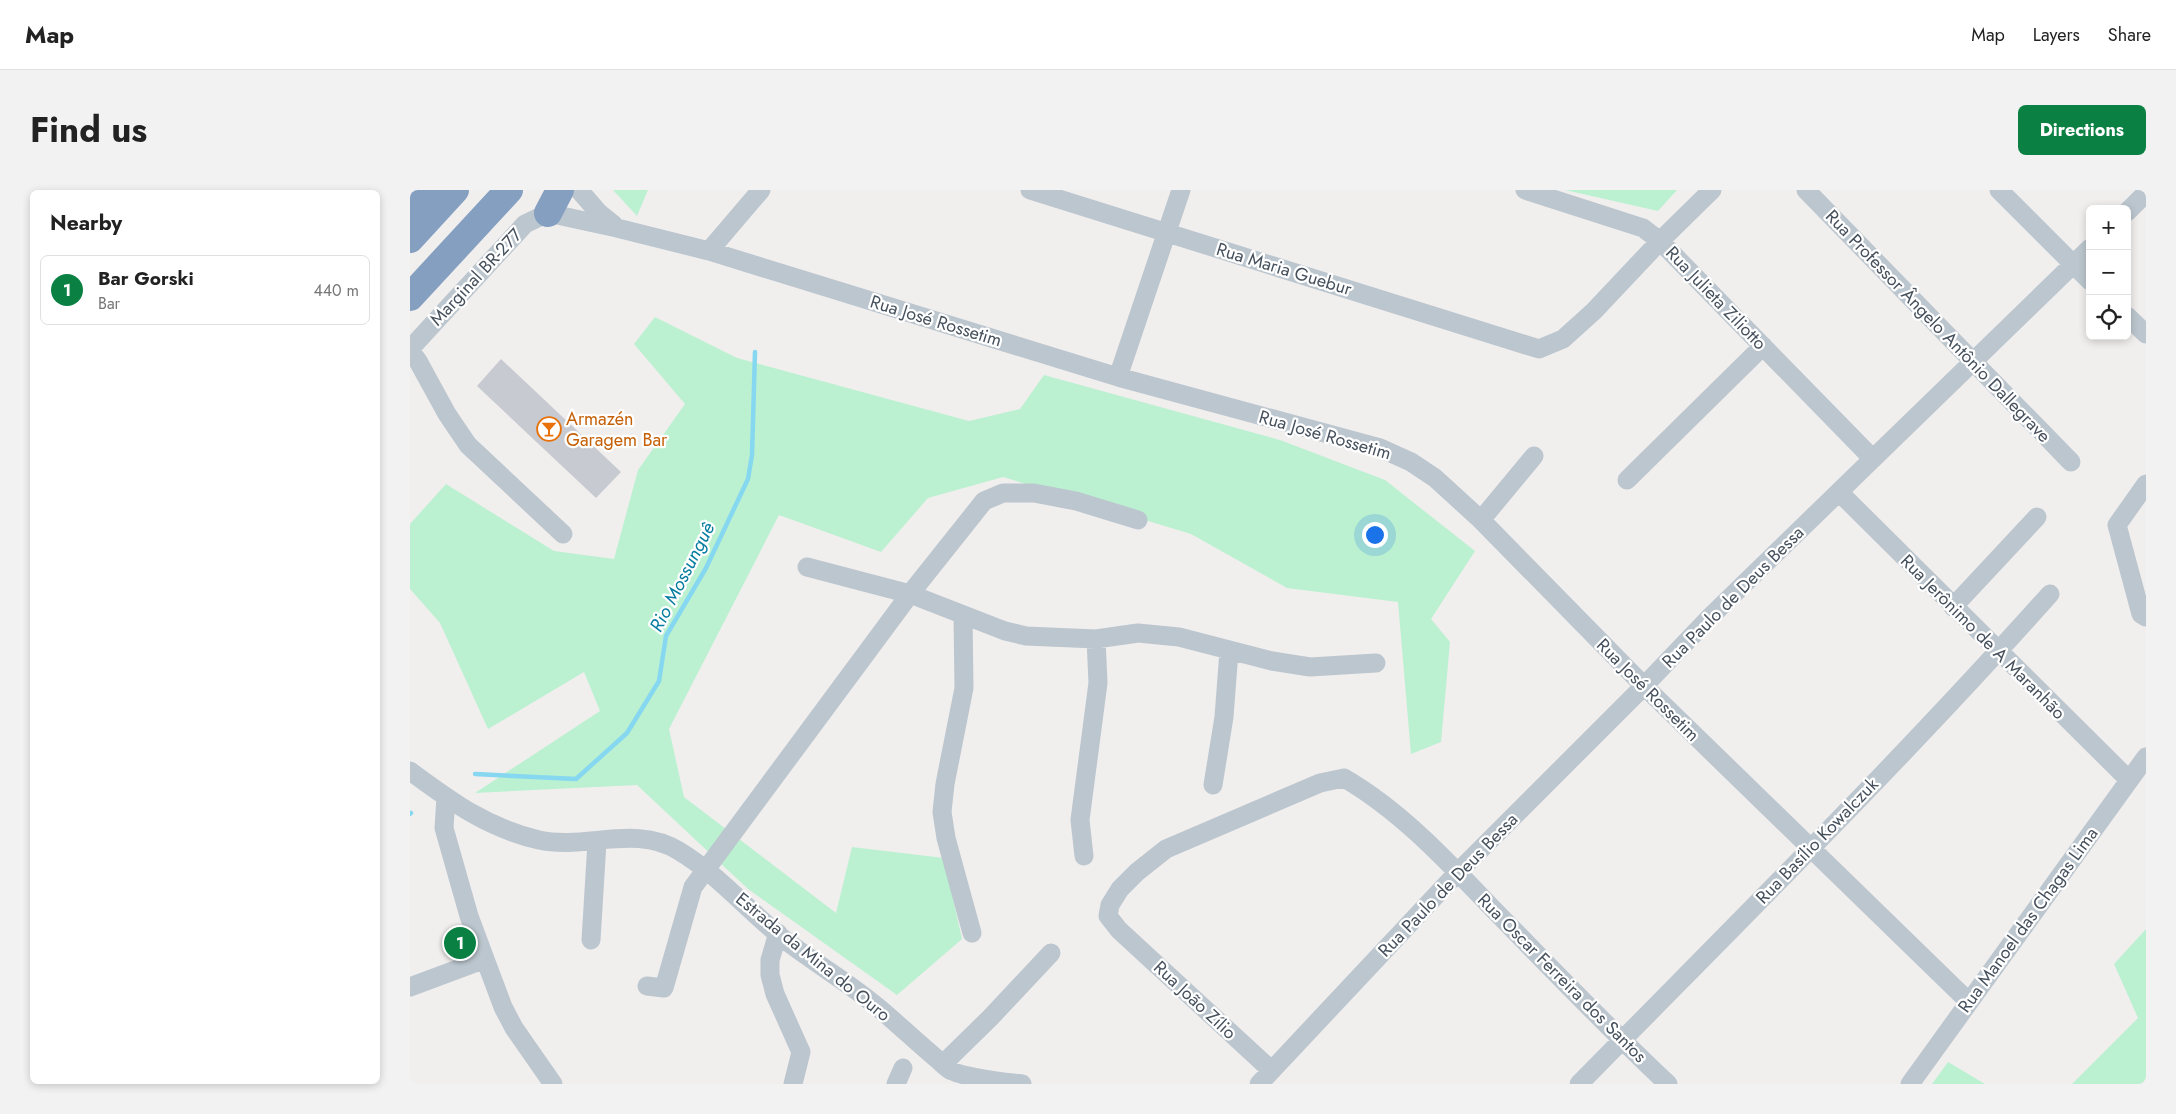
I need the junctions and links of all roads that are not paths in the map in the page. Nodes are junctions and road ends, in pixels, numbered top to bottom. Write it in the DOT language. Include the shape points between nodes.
graph roads {
  1 [pos="430,190"];
  2 [pos="455,190"];
  3 [pos="509,190"];
  4 [pos="579,190"];
  5 [pos="761,190"];
  6 [pos="1030,190"];
  7 [pos="1181,190"];
  8 [pos="1525,190"];
  9 [pos="1712,190"];
  10 [pos="1806,190"];
  11 [pos="1999,190"];
  12 [pos="2146,194"];
  13 [pos="554,202"];
  14 [pos="410,204"];
  15 [pos="2131,208"];
  16 [pos="617,228"];
  17 [pos="1167,232"];
  18 [pos="410,239"];
  19 [pos="1660,241"];
  20 [pos="2088,250"];
  21 [pos="709,252"];
  22 [pos="2073,265"];
  23 [pos="2086,277"];
  24 [pos="410,298"];
  25 [pos="2131,320"];
  26 [pos="2146,334"];
  27 [pos="1763,346"];
  28 [pos="410,349"];
  29 [pos="1974,361"];
  30 [pos="1118,377"];
  31 [pos="1534,456"];
  32 [pos="1873,459"];
  33 [pos="2071,462"];
  34 [pos="1627,480"];
  35 [pos="2146,484"];
  36 [pos="1839,492"];
  37 [pos="2037,517"];
  38 [pos="1138,520"];
  39 [pos="1481,520"];
  40 [pos="563,534"];
  41 [pos="807,567"];
  42 [pos="910,594"];
  43 [pos="2050,594"];
  44 [pos="1954,607"];
  45 [pos="964,615"];
  46 [pos="2146,617"];
  47 [pos="1096,639"];
  48 [pos="1228,651"];
  49 [pos="1999,652"];
  50 [pos="1376,663"];
  51 [pos="1644,686"];
  52 [pos="2146,756"];
  53 [pos="410,771"];
  54 [pos="2128,780"];
  55 [pos="1213,785"];
  56 [pos="446,797"];
  57 [pos="597,842"];
  58 [pos="1810,849"];
  59 [pos="1084,856"];
  60 [pos="706,870"];
  61 [pos="1458,872"];
  62 [pos="1119,930"];
  63 [pos="972,933"];
  64 [pos="778,934"];
  65 [pos="591,940"];
  66 [pos="1051,954"];
  67 [pos="485,958"];
  68 [pos="647,986"];
  69 [pos="410,988"];
  70 [pos="1969,1002"];
  71 [pos="1622,1041"];
  72 [pos="943,1064"];
  73 [pos="1271,1070"];
  74 [pos="553,1084"];
  75 [pos="793,1084"];
  76 [pos="1022,1084"];
  77 [pos="1259,1084"];
  78 [pos="1579,1084"];
  79 [pos="1668,1084"];
  80 [pos="1910,1084"];
  1 -- 14 [label="highway"];
  2 -- 18 [label="highway"];
  3 -- 24 [label="highway"];
  4 -- 16 [label="street"];
  5 -- 21 [label="street"];
  6 -- 17 [label="street, Rua Maria Guebur"];
  7 -- 17 [label="street"];
  8 -- 19 [label="street, Rua Julieta Ziliotto" via="1643,228"];
  9 -- 19 [label="street"];
  10 -- 29 [label="street, Rua Professor Ângelo Antônio Dallegrave"];
  11 -- 22 [label="street"];
  12 -- 15 [label="street"];
  13 -- 16 [label="street, Rua José Rossetim"];
  13 -- 28 [label="street, Marginal BR-277" via="525,224"];
  16 -- 21 [label="street, Rua José Rossetim"];
  17 -- 19 [label="street, Rua Maria Guebur" via="1538,349 1563,338 1594,311"];
  17 -- 30 [label="street"];
  19 -- 27 [label="street, Rua Julieta Ziliotto"];
  20 -- 22 [label="street, Rua Paulo de Deus Bessa"];
  21 -- 30 [label="street, Rua José Rossetim"];
  22 -- 23 [label="street"];
  22 -- 29 [label="street, Rua Paulo de Deus Bessa"];
  25 -- 26 [label="street"];
  27 -- 32 [label="street, Rua Julieta Ziliotto"];
  27 -- 34 [label="street"];
  28 -- 40 [label="street" via="468,445"];
  29 -- 32 [label="street, Rua Paulo de Deus Bessa"];
  29 -- 33 [label="street, Rua Professor Ângelo Antônio Dallegrave"];
  30 -- 39 [label="street, Rua José Rossetim" via="1380,448 1411,462 1434,478"];
  31 -- 39 [label="street"];
  32 -- 36 [label="street, Rua Paulo de Deus Bessa"];
  35 -- 46 [label="street" via="2117,525 2141,614"];
  36 -- 44 [label="street, Rua Jerônimo de A Maranhão"];
  36 -- 51 [label="street, Rua Paulo de Deus Bessa"];
  37 -- 44 [label="street"];
  38 -- 42 [label="street" via="1076,501 1034,493 1004,493 984,501"];
  39 -- 51 [label="street, Rua José Rossetim"];
  41 -- 42 [label="street"];
  42 -- 45 [label="street"];
  42 -- 60 [label="street"];
  43 -- 49 [label="street, Rua Basílio Kowalczuk"];
  44 -- 49 [label="street, Rua Jerônimo de A Maranhão"];
  45 -- 47 [label="street" via="1026,636"];
  45 -- 63 [label="street" via="964,688 942,812"];
  47 -- 48 [label="street" via="1138,633 1179,637"];
  47 -- 59 [label="street" via="1098,683 1080,820"];
  48 -- 50 [label="street" via="1310,667"];
  48 -- 55 [label="street" via="1224,717"];
  49 -- 54 [label="street, Rua Jerônimo de A Maranhão"];
  49 -- 58 [label="street, Rua Basílio Kowalczuk"];
  51 -- 58 [label="street, Rua José Rossetim"];
  51 -- 61 [label="street, Rua Paulo de Deus Bessa"];
  52 -- 54 [label="street, Rua Manoel das Chagas Lima"];
  53 -- 56 [label="street, Estrada da Mina do Ouro"];
  54 -- 70 [label="street, Rua Manoel das Chagas Lima"];
  56 -- 57 [label="street, Estrada da Mina do Ouro" via="463,810 499,828 539,840"];
  56 -- 67 [label="street" via="444,828 469,916"];
  57 -- 60 [label="street, Estrada da Mina do Ouro" via="627,837 654,840 676,849"];
  57 -- 65 [label="street"];
  58 -- 70 [label="street, Rua José Rossetim"];
  58 -- 71 [label="street, Rua Basílio Kowalczuk"];
  60 -- 64 [label="street, Estrada da Mina do Ouro"];
  60 -- 68 [label="street" via="693,887 664,988"];
  61 -- 62 [label="street, Rua Oscar Ferreira dos Santos" via="1381,801 1344,778 1320,783 1166,849 1137,872 1110,905 1108,916"];
  61 -- 71 [label="street, Rua Oscar Ferreira dos Santos"];
  61 -- 73 [label="street, Rua Paulo de Deus Bessa"];
  62 -- 73 [label="street, Rua João Zílio"];
  64 -- 72 [label="street, Estrada da Mina do Ouro" via="850,984"];
  64 -- 75 [label="street" via="770,960 770,975 801,1052"];
  66 -- 72 [label="street"];
  67 -- 69 [label="street"];
  67 -- 74 [label="street" via="514,1028"];
  70 -- 80 [label="street, Rua Manoel das Chagas Lima"];
  71 -- 78 [label="street, Rua Basílio Kowalczuk"];
  71 -- 79 [label="street, Rua Oscar Ferreira dos Santos"];
  72 -- 76 [label="street, Estrada da Mina do Ouro" via="950,1071"];
  73 -- 77 [label="street, Rua Paulo de Deus Bessa"];
}
